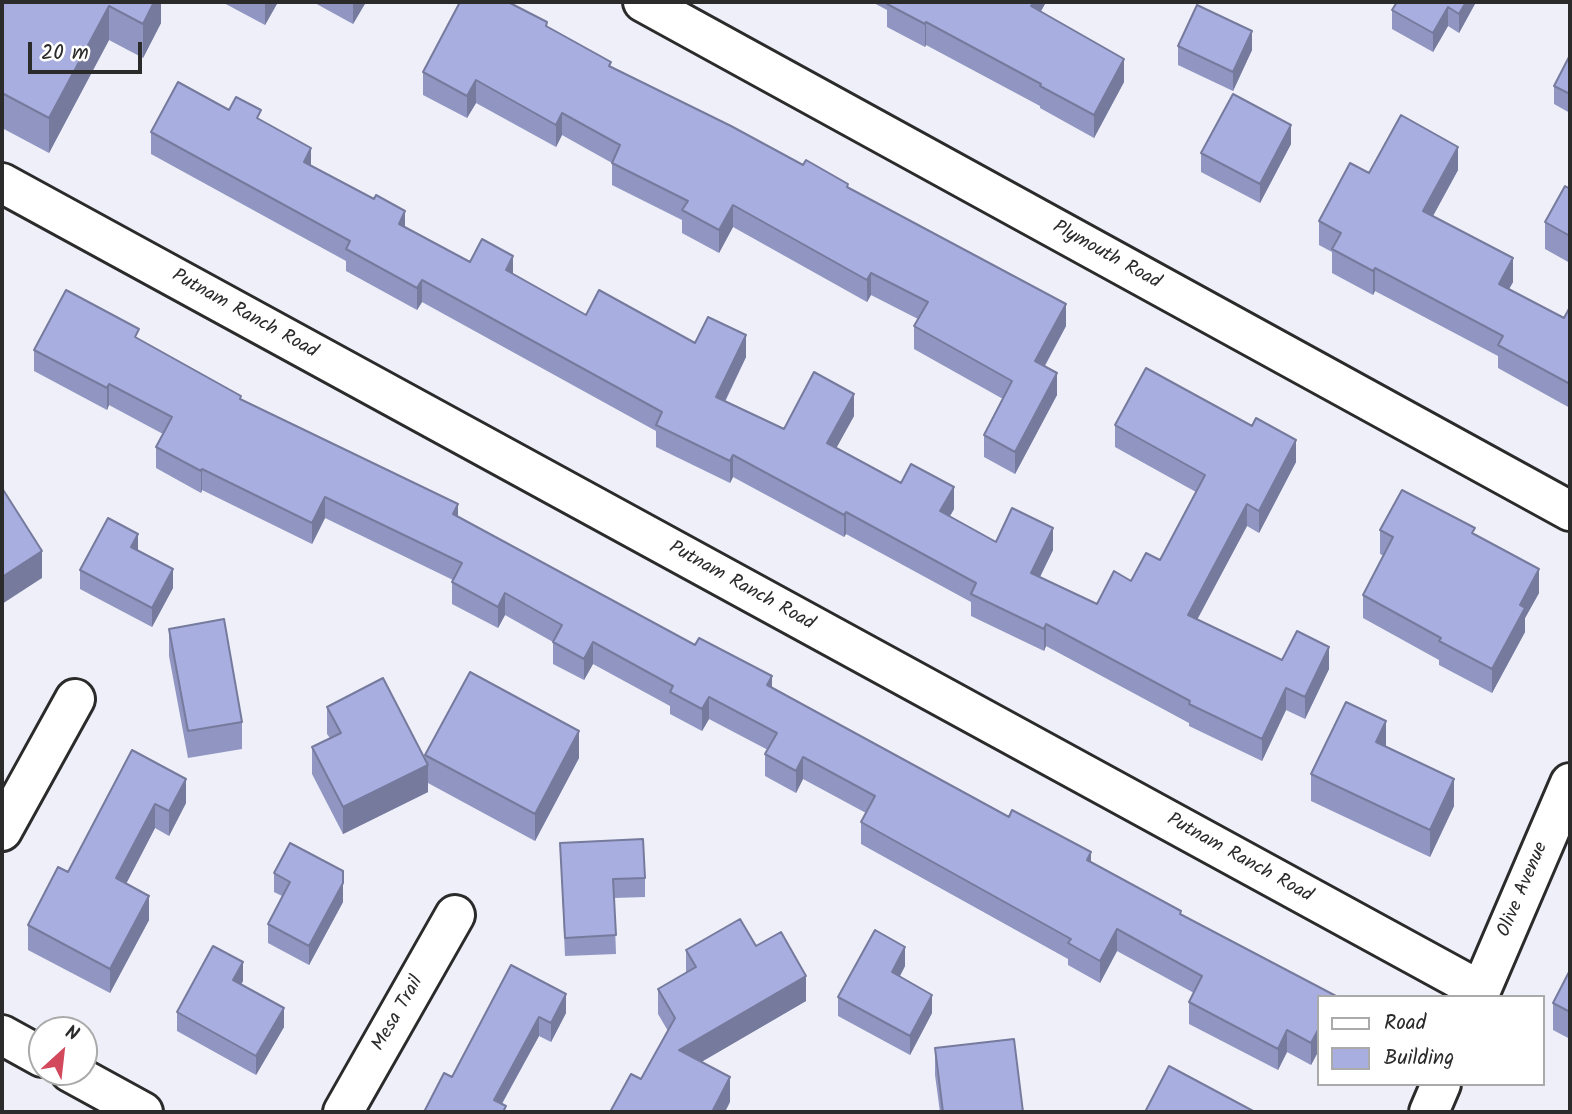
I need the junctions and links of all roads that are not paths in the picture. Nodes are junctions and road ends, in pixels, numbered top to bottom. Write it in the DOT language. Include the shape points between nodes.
graph roads {
  1 [pos="643,2"];
  2 [pos="2,183"];
  3 [pos="1570,511"];
  4 [pos="75,699"];
  5 [pos="1570,783"];
  6 [pos="2,831"];
  7 [pos="455,915"];
  8 [pos="1480,994"];
  9 [pos="2,1035"];
  10 [pos="28,1049"];
  11 [pos="95,1086"];
  12 [pos="1440,1086"];
  13 [pos="143,1112"];
  14 [pos="343,1112"];
  15 [pos="1429,1112"];
  1 -- 3 [label="street, Plymouth Road"];
  2 -- 8 [label="street, Putnam Ranch Road"];
  4 -- 6 [label="street"];
  5 -- 8 [label="street, Olive Avenue"];
  7 -- 14 [label="street, Mesa Trail"];
  9 -- 10 [label="street"];
  11 -- 13 [label="street"];
  12 -- 15 [label="street"];
}
